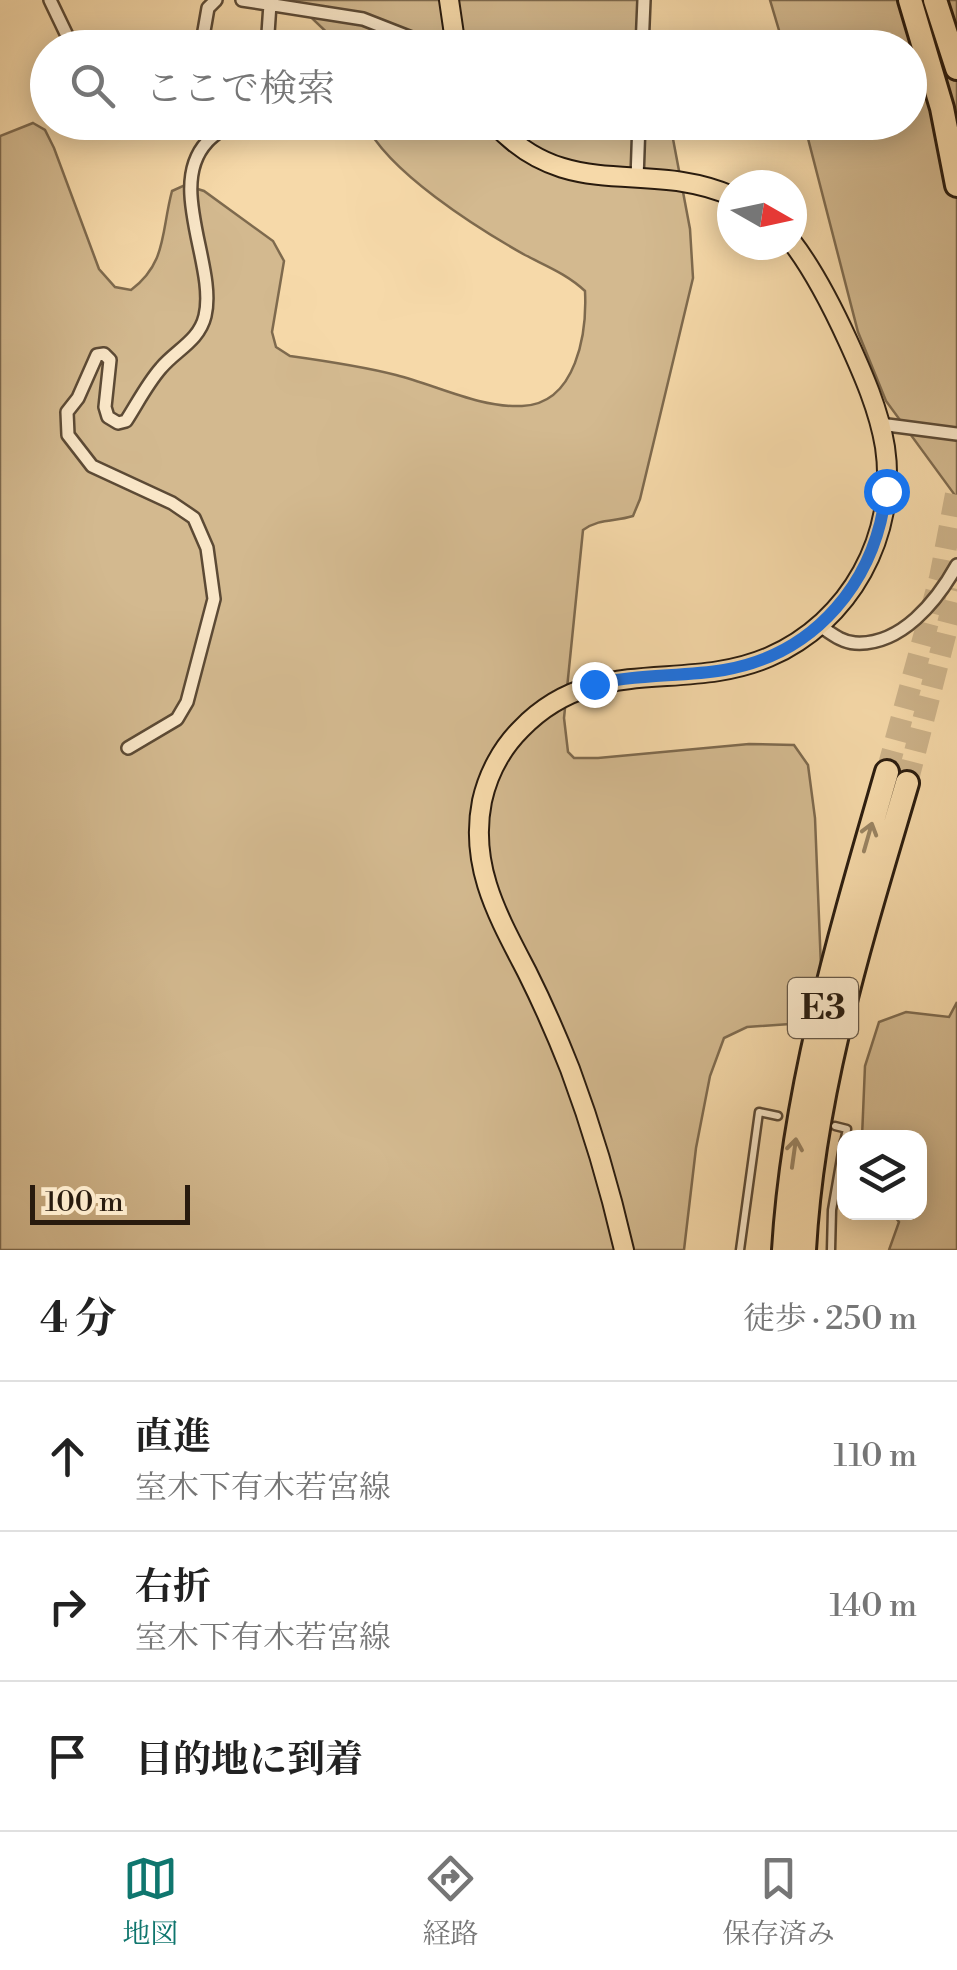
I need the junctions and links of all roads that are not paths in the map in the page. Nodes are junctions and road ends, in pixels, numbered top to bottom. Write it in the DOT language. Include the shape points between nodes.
graph roads {
  1 [pos="50,0"];
  2 [pos="216,0"];
  3 [pos="242,0"];
  4 [pos="449,0"];
  5 [pos="644,0"];
  6 [pos="910,0"];
  7 [pos="935,0"];
  8 [pos="270,4"];
  9 [pos="64,30"];
  10 [pos="204,30"];
  11 [pos="268,30"];
  12 [pos="393,30"];
  13 [pos="453,30"];
  14 [pos="643,30"];
  15 [pos="919,30"];
  16 [pos="927,57"];
  17 [pos="957,68"];
  18 [pos="210,140"];
  19 [pos="511,140"];
  20 [pos="638,140"];
  21 [pos="637,179"];
  22 [pos="957,186"];
  23 [pos="717,191"];
  24 [pos="805,260"];
  25 [pos="880,424"];
  26 [pos="957,434"];
  27 [pos="957,566"];
  28 [pos="820,626"];
  29 [pos="128,748"];
  30 [pos="778,1116"];
  31 [pos="835,1126"];
  32 [pos="847,1130"];
  33 [pos="837,1183"];
  34 [pos="624,1250"];
  35 [pos="740,1250"];
  36 [pos="784,1250"];
  37 [pos="804,1250"];
  38 [pos="831,1250"];
  1 -- 9 [label="street"];
  2 -- 10 [label="street"];
  3 -- 8 [label="street"];
  4 -- 13 [label="main road"];
  5 -- 14 [label="street"];
  6 -- 15 [label="highway"];
  7 -- 17 [label="highway"];
  8 -- 11 [label="street"];
  8 -- 12 [label="street" via="363,18"];
  16 -- 22 [label="highway"];
  18 -- 29 [label="street" via="195,160 191,216 209,293 196,337 160,369 126,421 118,423 105,407 110,360 98,355 65,424 92,466 194,518 208,548 214,599 187,702 177,720"];
  19 -- 21 [label="main road" via="552,166"];
  20 -- 21 [label="street"];
  21 -- 23 [label="main road"];
  24 -- 25 [label="main road" via="839,321"];
  25 -- 26 [label="street"];
  25 -- 28 [label="main road" via="887,467 881,526 856,585"];
  27 -- 28 [label="street" via="939,595 891,635 852,643"];
  28 -- 34 [label="main road" via="787,649 747,664 576,690 513,737 490,775 478,843 485,885 570,1070"];
  30 -- 35 [label="lane" via="759,1112"];
  31 -- 32 [label="lane"];
  33 -- 38 [label="lane"];
  36 -- 37 [label="highway, E3, one-way" via="807,1078 848,910 896,777 838,1028"];
}
